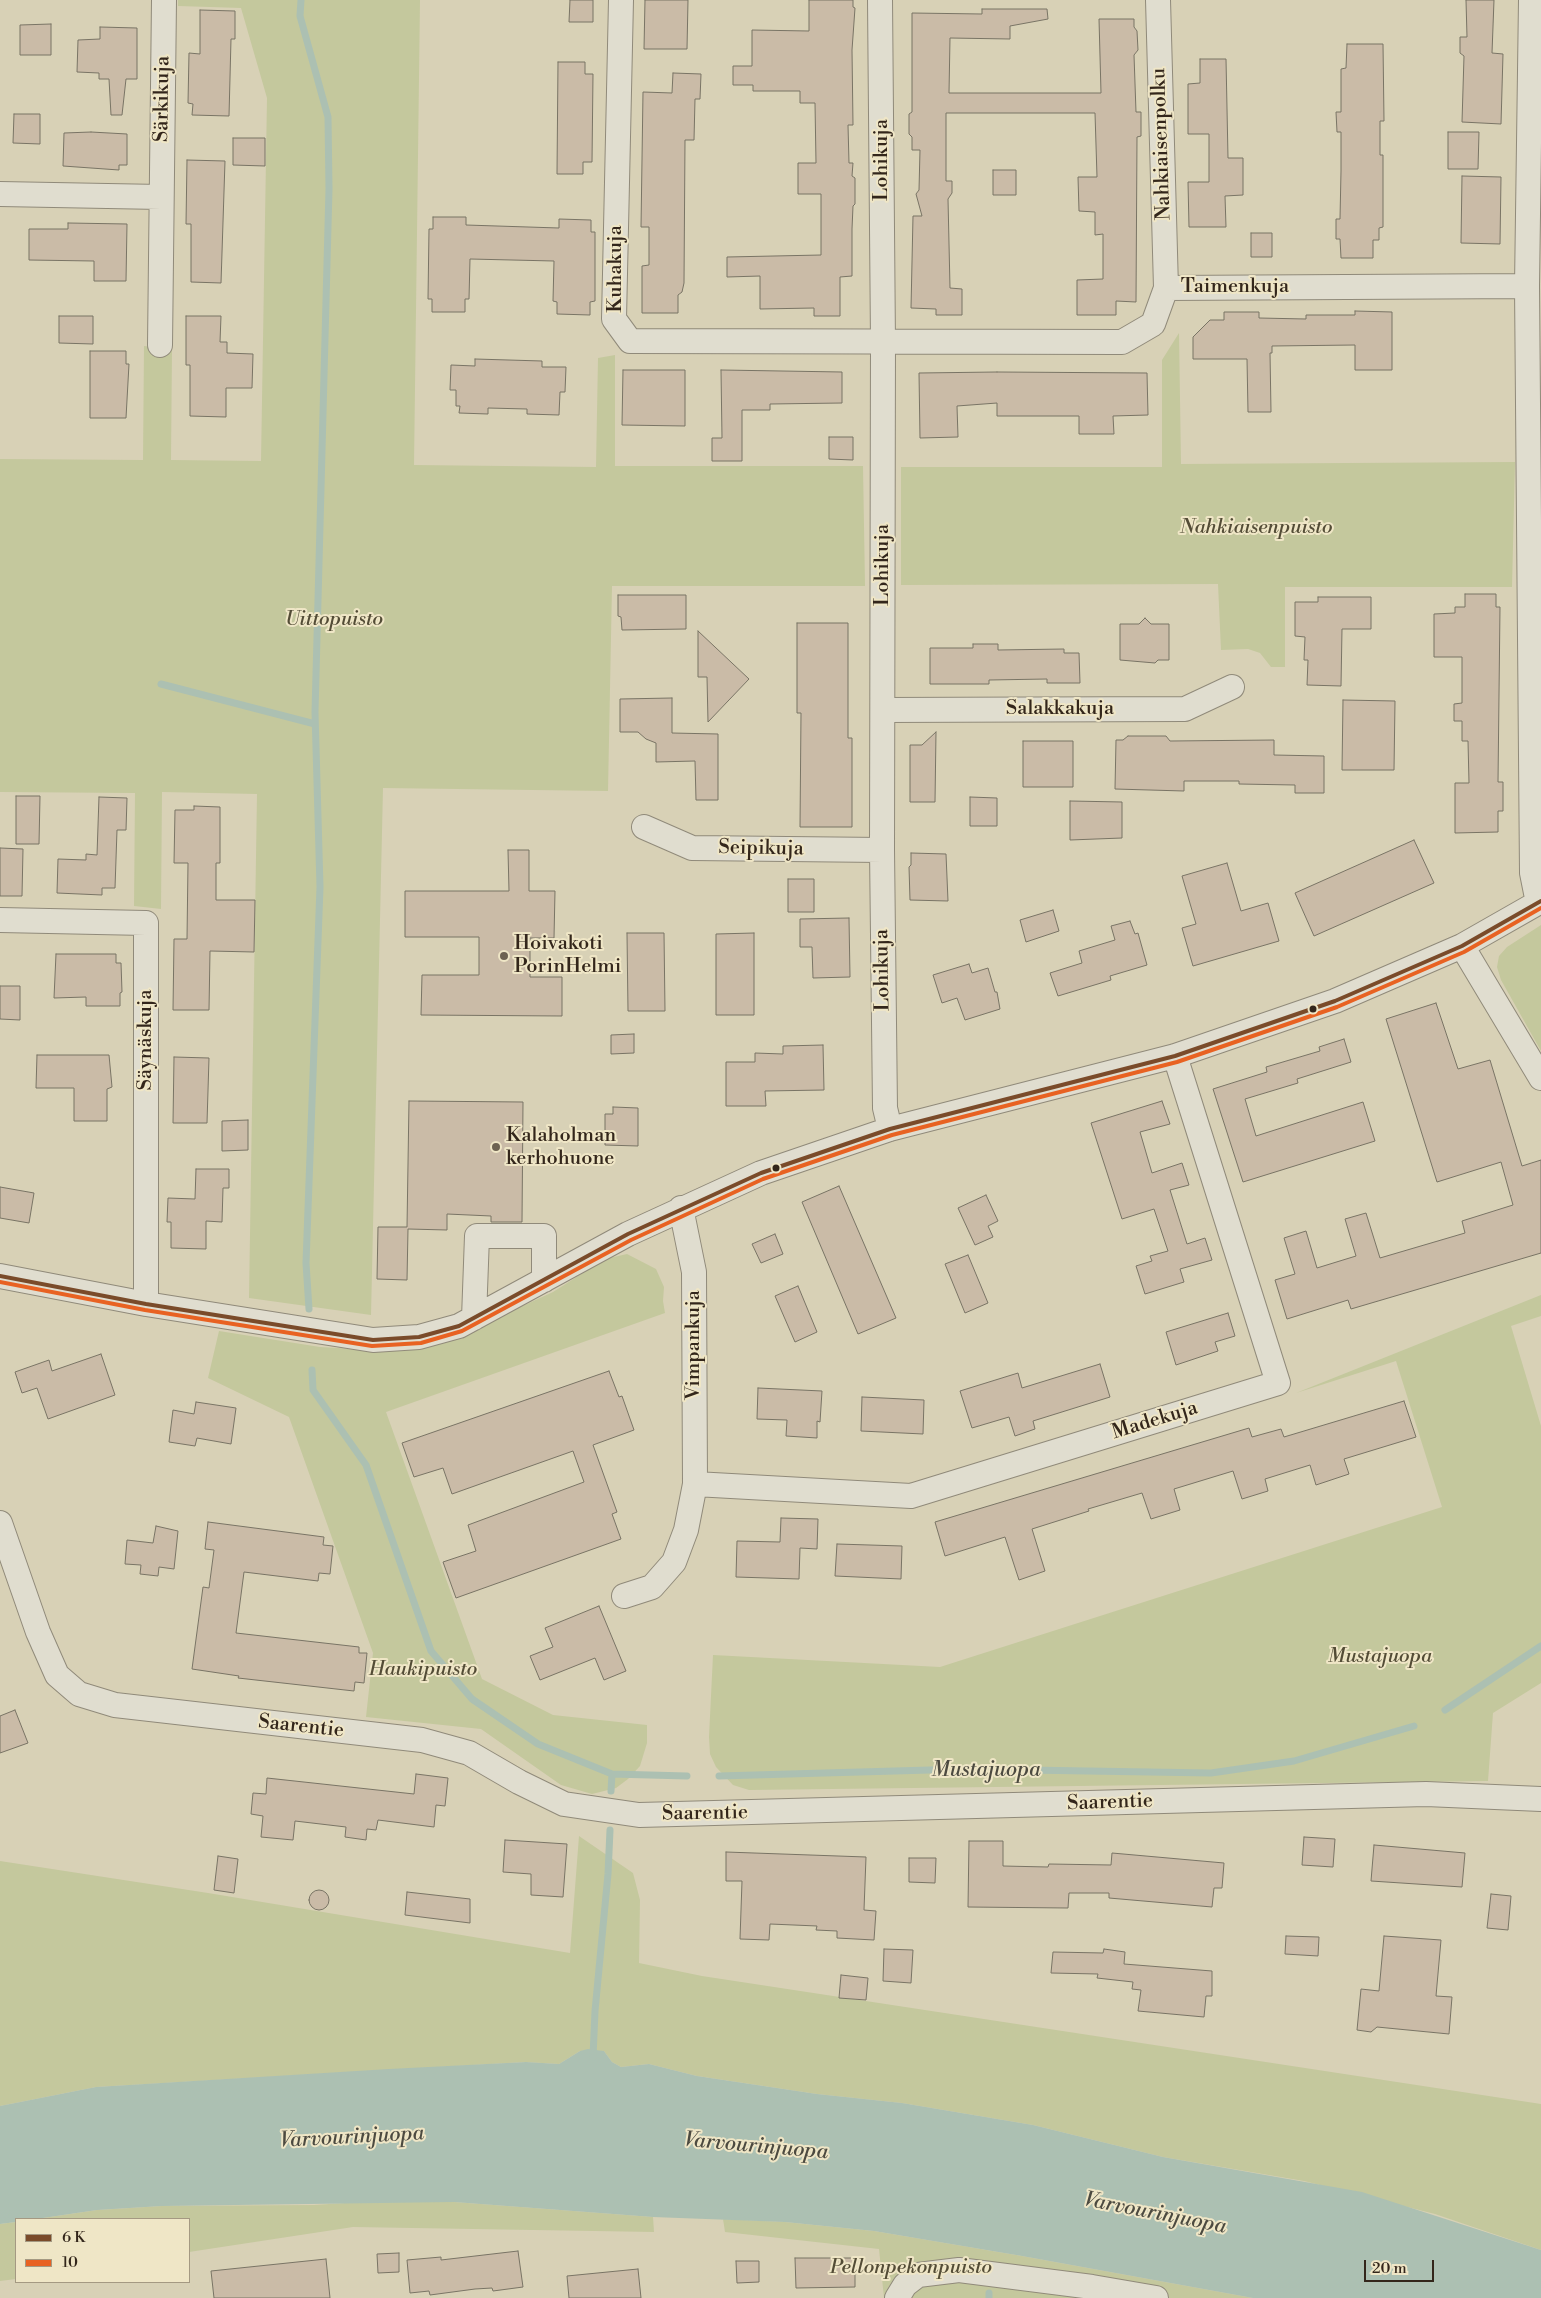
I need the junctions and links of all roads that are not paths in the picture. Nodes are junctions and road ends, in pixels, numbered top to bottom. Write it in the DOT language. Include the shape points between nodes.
graph roads {
  1 [pos="164,0"];
  2 [pos="620,0"];
  3 [pos="880,0"];
  4 [pos="1158,0"];
  5 [pos="1532,0"];
  6 [pos="0,194"];
  7 [pos="161,197"];
  8 [pos="1527,286"];
  9 [pos="1166,288"];
  10 [pos="883,342"];
  11 [pos="160,345"];
  12 [pos="1232,687"];
  13 [pos="884,710"];
  14 [pos="644,827"];
  15 [pos="882,850"];
  16 [pos="1539,902"];
  17 [pos="0,920"];
  18 [pos="1462,946"];
  19 [pos="1176,1056"];
  20 [pos="1541,1078"];
  21 [pos="890,1129"];
  22 [pos="681,1208"];
  23 [pos="0,1276"];
  24 [pos="544,1280"];
  25 [pos="146,1304"];
  26 [pos="474,1318"];
  27 [pos="695,1484"];
  28 [pos="0,1523"];
  29 [pos="624,1596"];
  30 [pos="1541,1799"];
  31 [pos="897,2298"];
  32 [pos="1156,2298"];
  1 -- 7 [label="street, Särkikuja"];
  2 -- 10 [label="street, Kuhakuja" via="614,319 630,341"];
  3 -- 10 [label="street, Lohikuja"];
  4 -- 9 [label="street, Nahkiaisenpolku"];
  5 -- 8 [label="street"];
  6 -- 7 [label="street"];
  7 -- 11 [label="street, Särkikuja"];
  8 -- 9 [label="street, Taimenkuja"];
  8 -- 16 [label="street" via="1532,873"];
  9 -- 10 [label="street, Taimenkuja" via="1153,324 1122,342"];
  10 -- 13 [label="street, Lohikuja"];
  12 -- 13 [label="street, Salakkakuja" via="1185,709"];
  13 -- 15 [label="street, Lohikuja"];
  14 -- 15 [label="street, Seipikuja" via="692,848"];
  15 -- 21 [label="street, Lohikuja" via="885,1108"];
  16 -- 18 [label="street"];
  17 -- 25 [label="street, Säynäskuja" via="146,923"];
  18 -- 19 [label="street" via="1335,1001"];
  18 -- 20 [label="street"];
  19 -- 21 [label="street"];
  19 -- 27 [label="street, Madekuja" via="1278,1383 912,1496"];
  21 -- 22 [label="street" via="760,1173"];
  22 -- 24 [label="street"];
  22 -- 27 [label="street, Vimpankuja" via="694,1272"];
  23 -- 25 [label="street"];
  24 -- 26 [label="street"];
  24 -- 26 [label="street" via="544,1236 477,1236"];
  25 -- 26 [label="street" via="374,1340 419,1337 459,1326"];
  27 -- 29 [label="street, Vimpankuja" via="686,1530 674,1562 652,1587"];
  28 -- 30 [label="street, Saarentie" via="53,1666 57,1674 79,1694 115,1705 422,1740 469,1753 564,1804 639,1815 1426,1794"];
  31 -- 32 [label="street" via="905,2285 918,2275 959,2270"];
}
